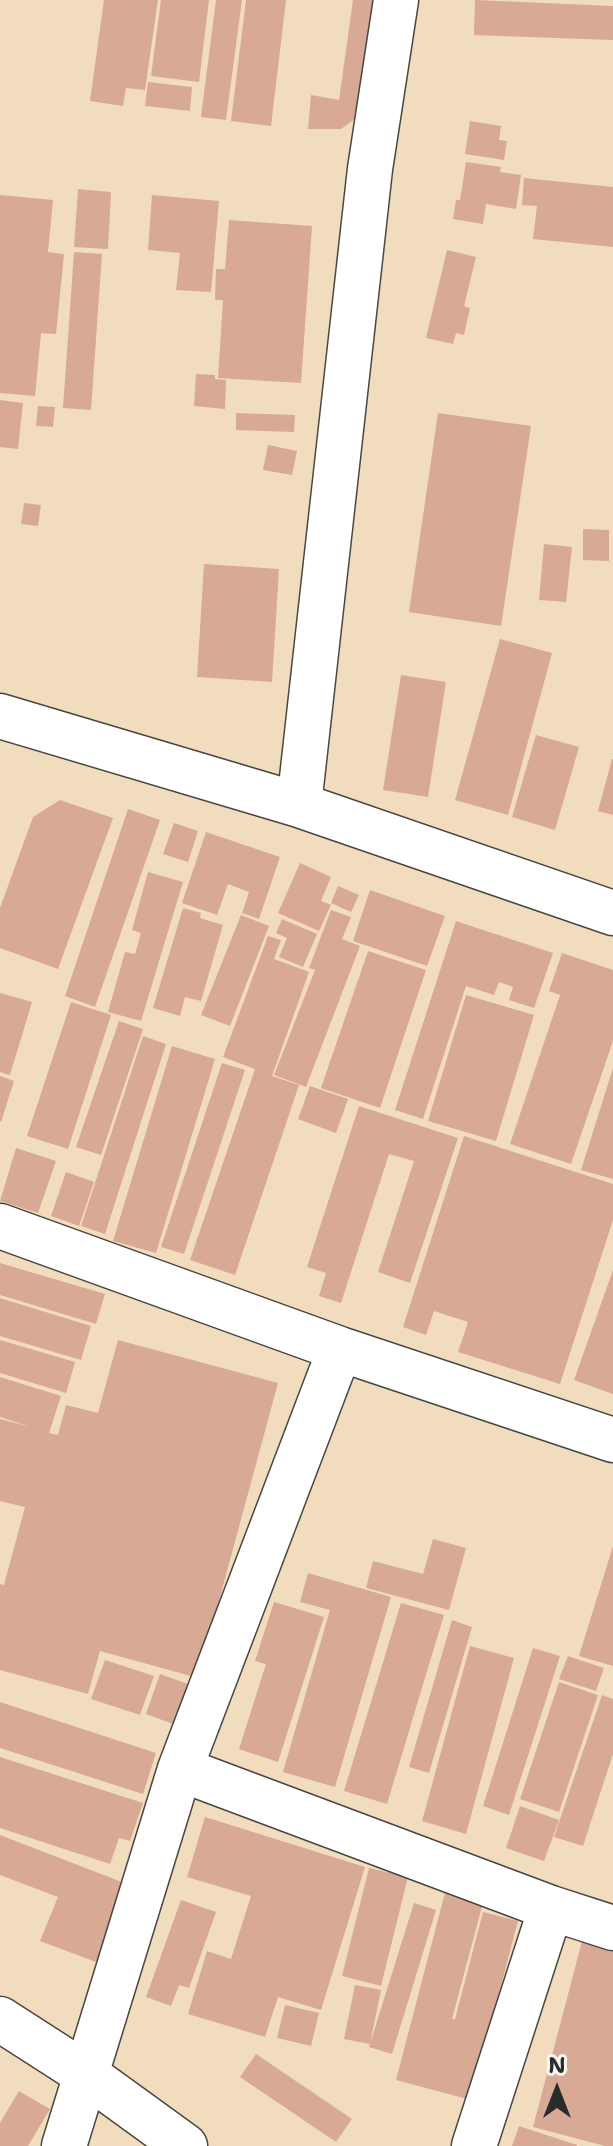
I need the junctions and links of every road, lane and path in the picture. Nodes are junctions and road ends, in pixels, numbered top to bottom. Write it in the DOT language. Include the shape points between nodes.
graph roads {
  1 [pos="396,0"];
  2 [pos="3,728"];
  3 [pos="299,805"];
  4 [pos="613,913"];
  5 [pos="0,1226"];
  6 [pos="340,1349"];
  7 [pos="613,1440"];
  8 [pos="180,1769"];
  9 [pos="551,1908"];
  10 [pos="613,1928"];
  11 [pos="0,2019"];
  12 [pos="87,2075"];
  13 [pos="64,2146"];
  14 [pos="185,2146"];
  15 [pos="474,2146"];
  1 -- 3 [label="street" via="370,169"];
  2 -- 3 [label="street"];
  3 -- 4 [label="street"];
  5 -- 6 [label="street"];
  6 -- 7 [label="street"];
  6 -- 8 [label="street"];
  8 -- 9 [label="street"];
  8 -- 12 [label="street"];
  9 -- 10 [label="street"];
  9 -- 15 [label="street"];
  11 -- 12 [label="street"];
  12 -- 13 [label="street"];
  12 -- 14 [label="street"];
}
